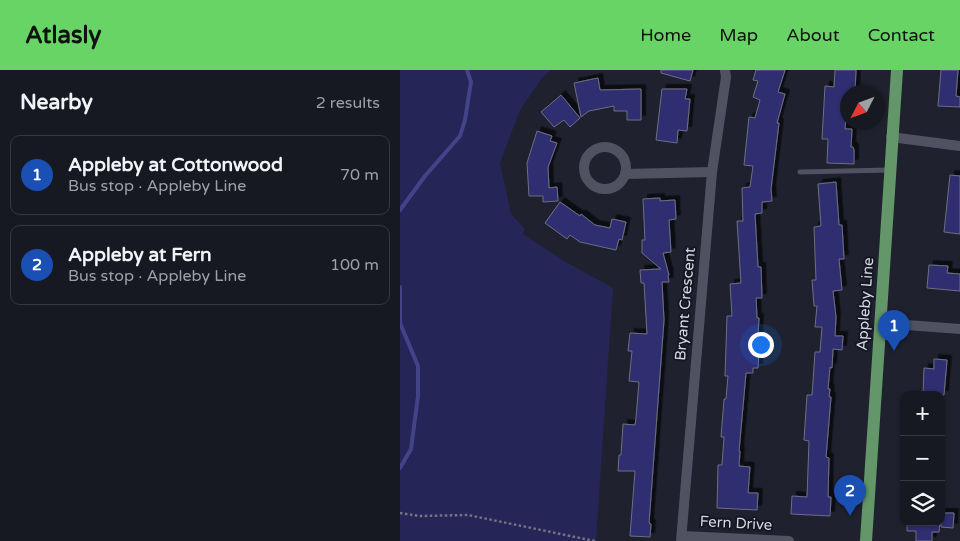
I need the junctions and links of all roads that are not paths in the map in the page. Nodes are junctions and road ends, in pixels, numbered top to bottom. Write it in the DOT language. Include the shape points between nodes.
graph roads {
  1 [pos="725,70"];
  2 [pos="897,70"];
  3 [pos="891,137"];
  4 [pos="960,146"];
  5 [pos="889,170"];
  6 [pos="712,172"];
  7 [pos="800,172"];
  8 [pos="625,174"];
  9 [pos="880,323"];
  10 [pos="960,329"];
  11 [pos="682,538"];
  12 [pos="789,541"];
  13 [pos="866,541"];
  1 -- 6 [label="street, Bryant Crescent"];
  2 -- 3 [label="main road, Appleby Line"];
  3 -- 4 [label="street"];
  3 -- 5 [label="main road, Appleby Line"];
  5 -- 7 [label="lane"];
  5 -- 9 [label="main road, Appleby Line"];
  6 -- 8 [label="street"];
  6 -- 11 [label="street, Bryant Crescent"];
  8 -- 8 [label="street" via="625,160 610,146 596,148 583,164 586,178 603,189 617,185"];
  9 -- 10 [label="street"];
  9 -- 13 [label="main road, Appleby Line"];
  11 -- 12 [label="street, Fern Drive"];
}
